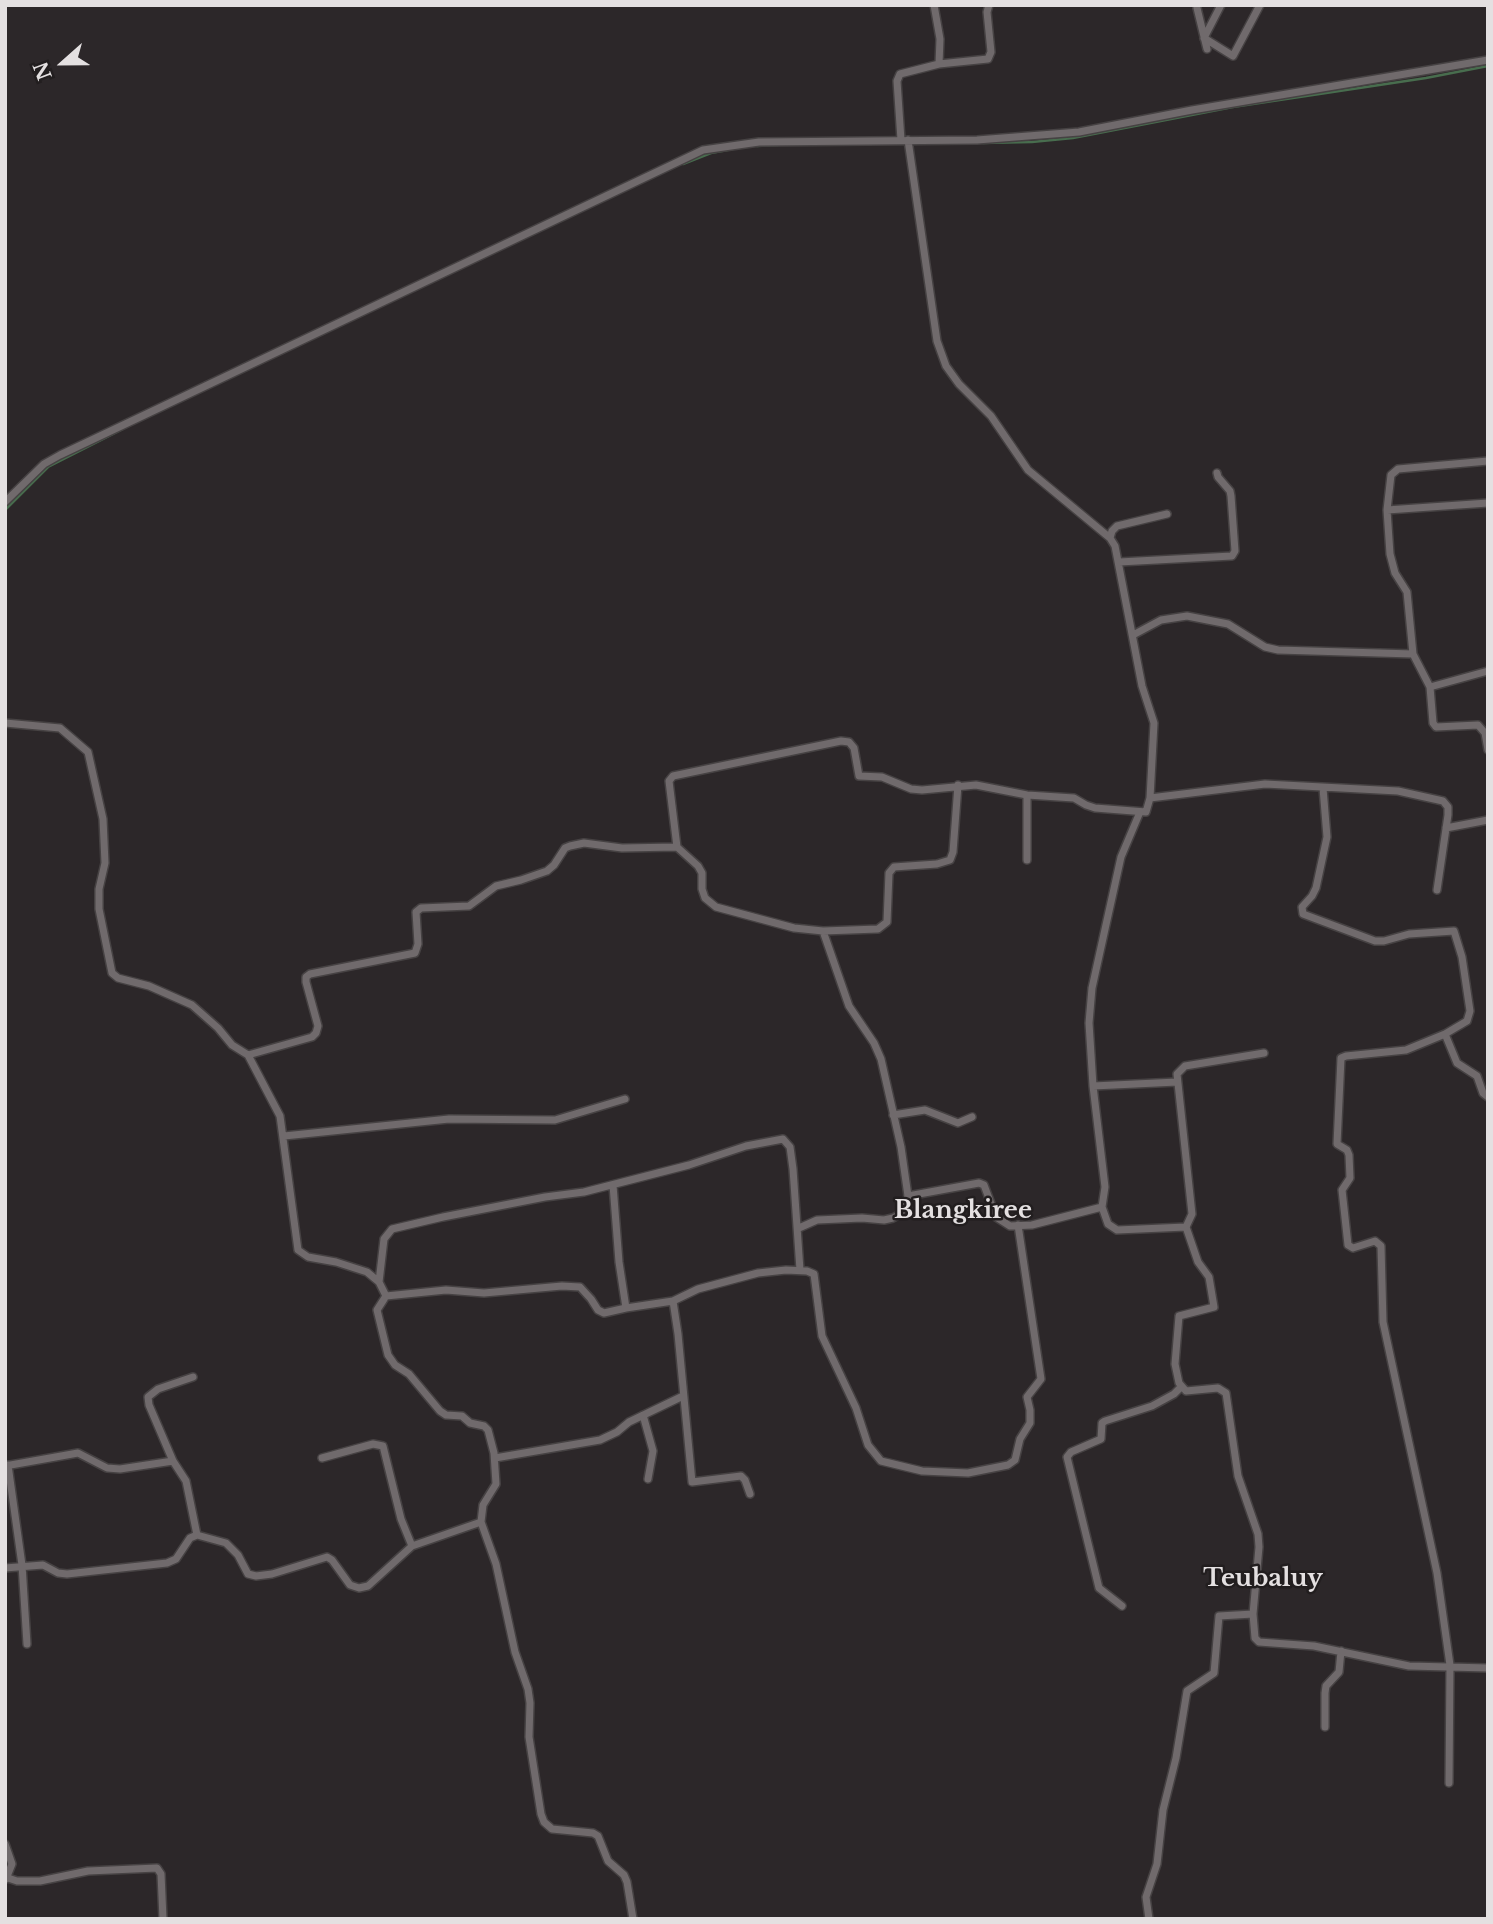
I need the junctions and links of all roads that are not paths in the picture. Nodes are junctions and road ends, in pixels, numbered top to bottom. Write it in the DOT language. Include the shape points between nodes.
graph roads {
  1 [pos="934,5"];
  2 [pos="989,5"];
  3 [pos="1221,5"];
  4 [pos="1260,5"];
  5 [pos="1197,8"];
  6 [pos="1204,38"];
  7 [pos="1207,49"];
  8 [pos="1488,61"];
  9 [pos="939,64"];
  10 [pos="905,140"];
  11 [pos="1488,461"];
  12 [pos="1217,472"];
  13 [pos="5,502"];
  14 [pos="1488,503"];
  15 [pos="1387,510"];
  16 [pos="1167,514"];
  17 [pos="1110,538"];
  18 [pos="1119,562"];
  19 [pos="1133,635"];
  20 [pos="1413,654"];
  21 [pos="1488,671"];
  22 [pos="1430,687"];
  23 [pos="5,723"];
  24 [pos="1488,750"];
  25 [pos="958,785"];
  26 [pos="1323,788"];
  27 [pos="1027,795"];
  28 [pos="1150,798"];
  29 [pos="1140,812"];
  30 [pos="1488,820"];
  31 [pos="1446,828"];
  32 [pos="677,847"];
  33 [pos="1027,860"];
  34 [pos="1437,890"];
  35 [pos="823,931"];
  36 [pos="1445,1034"];
  37 [pos="1264,1053"];
  38 [pos="248,1055"];
  39 [pos="1178,1082"];
  40 [pos="1093,1086"];
  41 [pos="1488,1097"];
  42 [pos="625,1099"];
  43 [pos="893,1115"];
  44 [pos="972,1117"];
  45 [pos="284,1136"];
  46 [pos="613,1185"];
  47 [pos="908,1195"];
  48 [pos="1102,1207"];
  49 [pos="1018,1225"];
  50 [pos="1186,1227"];
  51 [pos="799,1228"];
  52 [pos="800,1270"];
  53 [pos="379,1282"];
  54 [pos="386,1296"];
  55 [pos="673,1301"];
  56 [pos="626,1308"];
  57 [pos="193,1377"];
  58 [pos="1181,1387"];
  59 [pos="682,1396"];
  60 [pos="643,1415"];
  61 [pos="322,1458"];
  62 [pos="495,1458"];
  63 [pos="173,1461"];
  64 [pos="7,1465"];
  65 [pos="648,1479"];
  66 [pos="750,1494"];
  67 [pos="481,1522"];
  68 [pos="197,1535"];
  69 [pos="412,1546"];
  70 [pos="22,1566"];
  71 [pos="5,1568"];
  72 [pos="1122,1606"];
  73 [pos="1253,1614"];
  74 [pos="27,1644"];
  75 [pos="1340,1651"];
  76 [pos="1450,1665"];
  77 [pos="1488,1668"];
  78 [pos="1325,1727"];
  79 [pos="1449,1783"];
  80 [pos="5,1844"];
  81 [pos="6,1879"];
  82 [pos="163,1919"];
  83 [pos="633,1919"];
  84 [pos="1149,1919"];
  1 -- 9 [label="street"];
  2 -- 9 [label="street" via="988,59"];
  3 -- 6 [label="street"];
  4 -- 6 [label="street" via="1233,56"];
  5 -- 6 [label="street"];
  6 -- 7 [label="street"];
  8 -- 10 [label="street" via="1079,132 1012,139"];
  9 -- 10 [label="street" via="900,74 897,80"];
  10 -- 13 [label="street" via="760,142 703,150 60,455 44,464"];
  10 -- 17 [label="street" via="937,341 951,375 991,416 1028,470"];
  11 -- 15 [label="street" via="1398,469 1391,475"];
  12 -- 18 [label="street" via="1230,491 1234,554"];
  14 -- 15 [label="street"];
  15 -- 20 [label="street" via="1390,554 1407,592"];
  16 -- 17 [label="street" via="1117,526"];
  17 -- 18 [label="street"];
  18 -- 19 [label="street"];
  19 -- 20 [label="street" via="1161,620 1187,615 1228,624 1278,650"];
  19 -- 28 [label="street" via="1154,723"];
  20 -- 22 [label="street"];
  21 -- 22 [label="street"];
  22 -- 24 [label="street" via="1436,727 1478,725 1485,733"];
  23 -- 38 [label="street" via="61,728 90,756 103,819 105,863 99,909 114,975 192,1005"];
  25 -- 27 [label="street"];
  25 -- 32 [label="street" via="911,789 882,777 859,776 849,742 825,742 671,778"];
  25 -- 35 [label="street" via="950,860 894,867 888,873 884,926"];
  26 -- 28 [label="street" via="1265,784"];
  26 -- 31 [label="street" via="1398,791 1443,801 1448,807"];
  26 -- 36 [label="street" via="1324,861 1316,888 1302,907 1303,914 1375,941 1454,931 1470,1011 1467,1021"];
  27 -- 29 [label="street" via="1074,798 1095,808"];
  27 -- 33 [label="street"];
  28 -- 29 [label="street" via="1146,812"];
  29 -- 40 [label="street" via="1121,857 1092,988"];
  30 -- 31 [label="street"];
  31 -- 34 [label="street"];
  32 -- 35 [label="street" via="698,866 710,904 794,928"];
  32 -- 38 [label="street" via="570,845 547,871 496,886 469,906 421,908 416,912 415,953 310,974 306,982 316,1033"];
  35 -- 43 [label="street" via="849,1006 881,1059"];
  36 -- 41 [label="street" via="1457,1063 1477,1076"];
  36 -- 76 [label="street" via="1406,1050 1341,1058 1337,1144 1349,1155 1350,1178 1342,1190 1348,1245 1353,1248 1375,1241 1381,1246 1383,1322 1437,1573"];
  37 -- 39 [label="street" via="1185,1066 1177,1074"];
  38 -- 45 [label="street" via="276,1104"];
  39 -- 40 [label="street"];
  39 -- 50 [label="street" via="1192,1214"];
  40 -- 48 [label="street" via="1105,1187"];
  42 -- 45 [label="street" via="555,1120 449,1119"];
  43 -- 44 [label="street" via="925,1110 958,1123"];
  43 -- 47 [label="street"];
  45 -- 53 [label="street" via="298,1250 308,1257 354,1266"];
  46 -- 51 [label="street" via="783,1139 790,1147"];
  46 -- 53 [label="street" via="392,1229 384,1239"];
  46 -- 56 [label="street"];
  47 -- 49 [label="street" via="979,1183 985,1185 999,1221"];
  47 -- 51 [label="street" via="900,1214 893,1218 817,1220"];
  48 -- 49 [label="street"];
  48 -- 50 [label="street" via="1108,1224 1117,1230"];
  49 -- 52 [label="street" via="1041,1379 1027,1397 1031,1417 1015,1460 999,1468 968,1473 922,1471 881,1461 868,1445 822,1336 814,1274"];
  50 -- 58 [label="street" via="1200,1267 1210,1279 1214,1305 1178,1319 1175,1364"];
  51 -- 52 [label="street"];
  52 -- 55 [label="street" via="758,1273 698,1289"];
  53 -- 54 [label="street"];
  54 -- 56 [label="street" via="562,1286 580,1287 604,1313"];
  54 -- 62 [label="street" via="377,1310 393,1363 409,1374 440,1411 486,1427"];
  55 -- 56 [label="street"];
  55 -- 59 [label="street"];
  57 -- 63 [label="street" via="159,1388 148,1397"];
  58 -- 72 [label="street" via="1152,1406 1105,1421 1101,1439 1067,1457 1099,1588"];
  58 -- 73 [label="street" via="1188,1391 1221,1388 1229,1400 1238,1476 1258,1534"];
  59 -- 60 [label="street"];
  59 -- 66 [label="street" via="692,1482 741,1476"];
  60 -- 62 [label="street" via="600,1440"];
  60 -- 65 [label="street" via="653,1451"];
  61 -- 69 [label="street" via="373,1444 383,1446"];
  62 -- 67 [label="street" via="496,1485 483,1505"];
  63 -- 64 [label="street" via="107,1468 78,1452"];
  63 -- 68 [label="street" via="186,1481"];
  64 -- 70 [label="street"];
  67 -- 69 [label="street"];
  67 -- 83 [label="street" via="528,1689 544,1822 552,1829 598,1836 606,1858 627,1882"];
  68 -- 69 [label="street" via="226,1543 248,1574 272,1574 327,1557 350,1585 359,1588 368,1586"];
  68 -- 70 [label="street" via="167,1563 67,1574 43,1565"];
  70 -- 71 [label="street"];
  70 -- 74 [label="street"];
  73 -- 75 [label="street" via="1259,1642"];
  73 -- 84 [label="street" via="1219,1615 1214,1673 1187,1691 1146,1897"];
  75 -- 76 [label="street" via="1409,1666"];
  75 -- 78 [label="street" via="1339,1672 1326,1686"];
  76 -- 77 [label="street"];
  76 -- 79 [label="street"];
  80 -- 81 [label="street" via="12,1864"];
  81 -- 82 [label="street" via="40,1881 88,1871 158,1868"];
}
